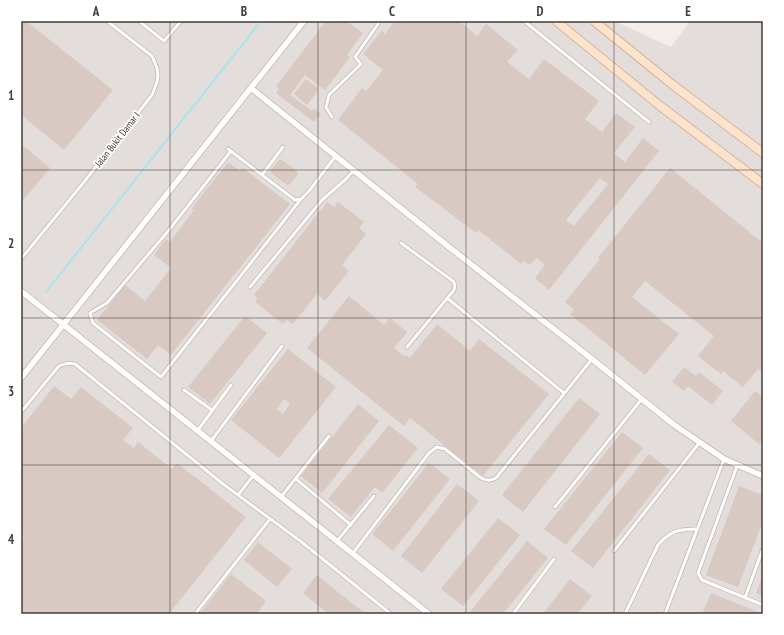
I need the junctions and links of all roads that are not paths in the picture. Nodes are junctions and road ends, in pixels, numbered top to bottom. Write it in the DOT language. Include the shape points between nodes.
graph roads {
  1 [pos="106,21"];
  2 [pos="139,21"];
  3 [pos="181,21"];
  4 [pos="304,21"];
  5 [pos="524,21"];
  6 [pos="556,21"];
  7 [pos="594,21"];
  8 [pos="378,22"];
  9 [pos="251,88"];
  10 [pos="332,117"];
  11 [pos="649,122"];
  12 [pos="283,147"];
  13 [pos="763,153"];
  14 [pos="335,156"];
  15 [pos="354,170"];
  16 [pos="262,175"];
  17 [pos="763,184"];
  18 [pos="301,199"];
  19 [pos="401,243"];
  20 [pos="21,259"];
  21 [pos="250,287"];
  22 [pos="21,291"];
  23 [pos="447,298"];
  24 [pos="63,325"];
  25 [pos="282,346"];
  26 [pos="408,347"];
  27 [pos="592,359"];
  28 [pos="21,378"];
  29 [pos="231,385"];
  30 [pos="184,390"];
  31 [pos="564,393"];
  32 [pos="641,400"];
  33 [pos="212,410"];
  34 [pos="21,412"];
  35 [pos="198,430"];
  36 [pos="329,436"];
  37 [pos="211,441"];
  38 [pos="700,442"];
  39 [pos="724,459"];
  40 [pos="737,466"];
  41 [pos="253,476"];
  42 [pos="763,476"];
  43 [pos="296,479"];
  44 [pos="238,496"];
  45 [pos="374,496"];
  46 [pos="281,497"];
  47 [pos="554,507"];
  48 [pos="270,519"];
  49 [pos="351,525"];
  50 [pos="696,529"];
  51 [pos="337,541"];
  52 [pos="763,548"];
  53 [pos="614,551"];
  54 [pos="353,554"];
  55 [pos="554,560"];
  56 [pos="745,598"];
  57 [pos="763,605"];
  58 [pos="195,614"];
  59 [pos="391,614"];
  60 [pos="429,614"];
  61 [pos="513,614"];
  62 [pos="625,614"];
  63 [pos="664,614"];
  1 -- 20 [label="lane, Jalan Bukit Damar I" via="152,56 157,68 155,88 84,182"];
  2 -- 3 [label="lane" via="164,41"];
  4 -- 9 [label="street"];
  5 -- 11 [label="lane"];
  6 -- 17 [label="street" via="659,105"];
  7 -- 13 [label="street"];
  8 -- 10 [label="lane" via="355,57 361,64 329,95 326,107"];
  9 -- 14 [label="street"];
  9 -- 24 [label="street"];
  12 -- 16 [label="lane"];
  14 -- 15 [label="street"];
  14 -- 18 [label="lane"];
  15 -- 21 [label="lane" via="322,200"];
  15 -- 27 [label="street"];
  16 -- 18 [label="lane" via="295,200"];
  16 -- 18 [label="lane" via="229,150 169,230 107,303 90,313 93,323 161,377"];
  19 -- 23 [label="lane" via="453,281 456,285"];
  22 -- 24 [label="street"];
  23 -- 26 [label="lane"];
  23 -- 31 [label="lane"];
  24 -- 28 [label="street"];
  24 -- 35 [label="street"];
  25 -- 37 [label="lane"];
  27 -- 31 [label="lane"];
  27 -- 32 [label="street"];
  29 -- 33 [label="lane"];
  30 -- 33 [label="lane"];
  31 -- 54 [label="lane" via="491,481 481,478 440,447 434,448"];
  32 -- 38 [label="street"];
  32 -- 47 [label="lane"];
  33 -- 35 [label="lane"];
  34 -- 44 [label="lane" via="59,366 65,363 75,364"];
  35 -- 37 [label="street"];
  36 -- 43 [label="lane"];
  37 -- 41 [label="street"];
  38 -- 39 [label="street"];
  38 -- 53 [label="lane"];
  39 -- 40 [label="street"];
  39 -- 50 [label="lane"];
  40 -- 42 [label="street"];
  40 -- 56 [label="lane" via="698,573 702,580"];
  41 -- 44 [label="lane"];
  41 -- 46 [label="street"];
  43 -- 46 [label="lane"];
  43 -- 49 [label="lane"];
  44 -- 48 [label="lane"];
  45 -- 49 [label="lane"];
  46 -- 51 [label="street"];
  48 -- 58 [label="lane"];
  48 -- 59 [label="lane"];
  49 -- 51 [label="lane"];
  50 -- 62 [label="lane" via="675,531 658,545"];
  50 -- 63 [label="lane"];
  51 -- 54 [label="street"];
  52 -- 56 [label="lane"];
  54 -- 60 [label="street"];
  55 -- 61 [label="lane"];
  56 -- 57 [label="lane"];
}
